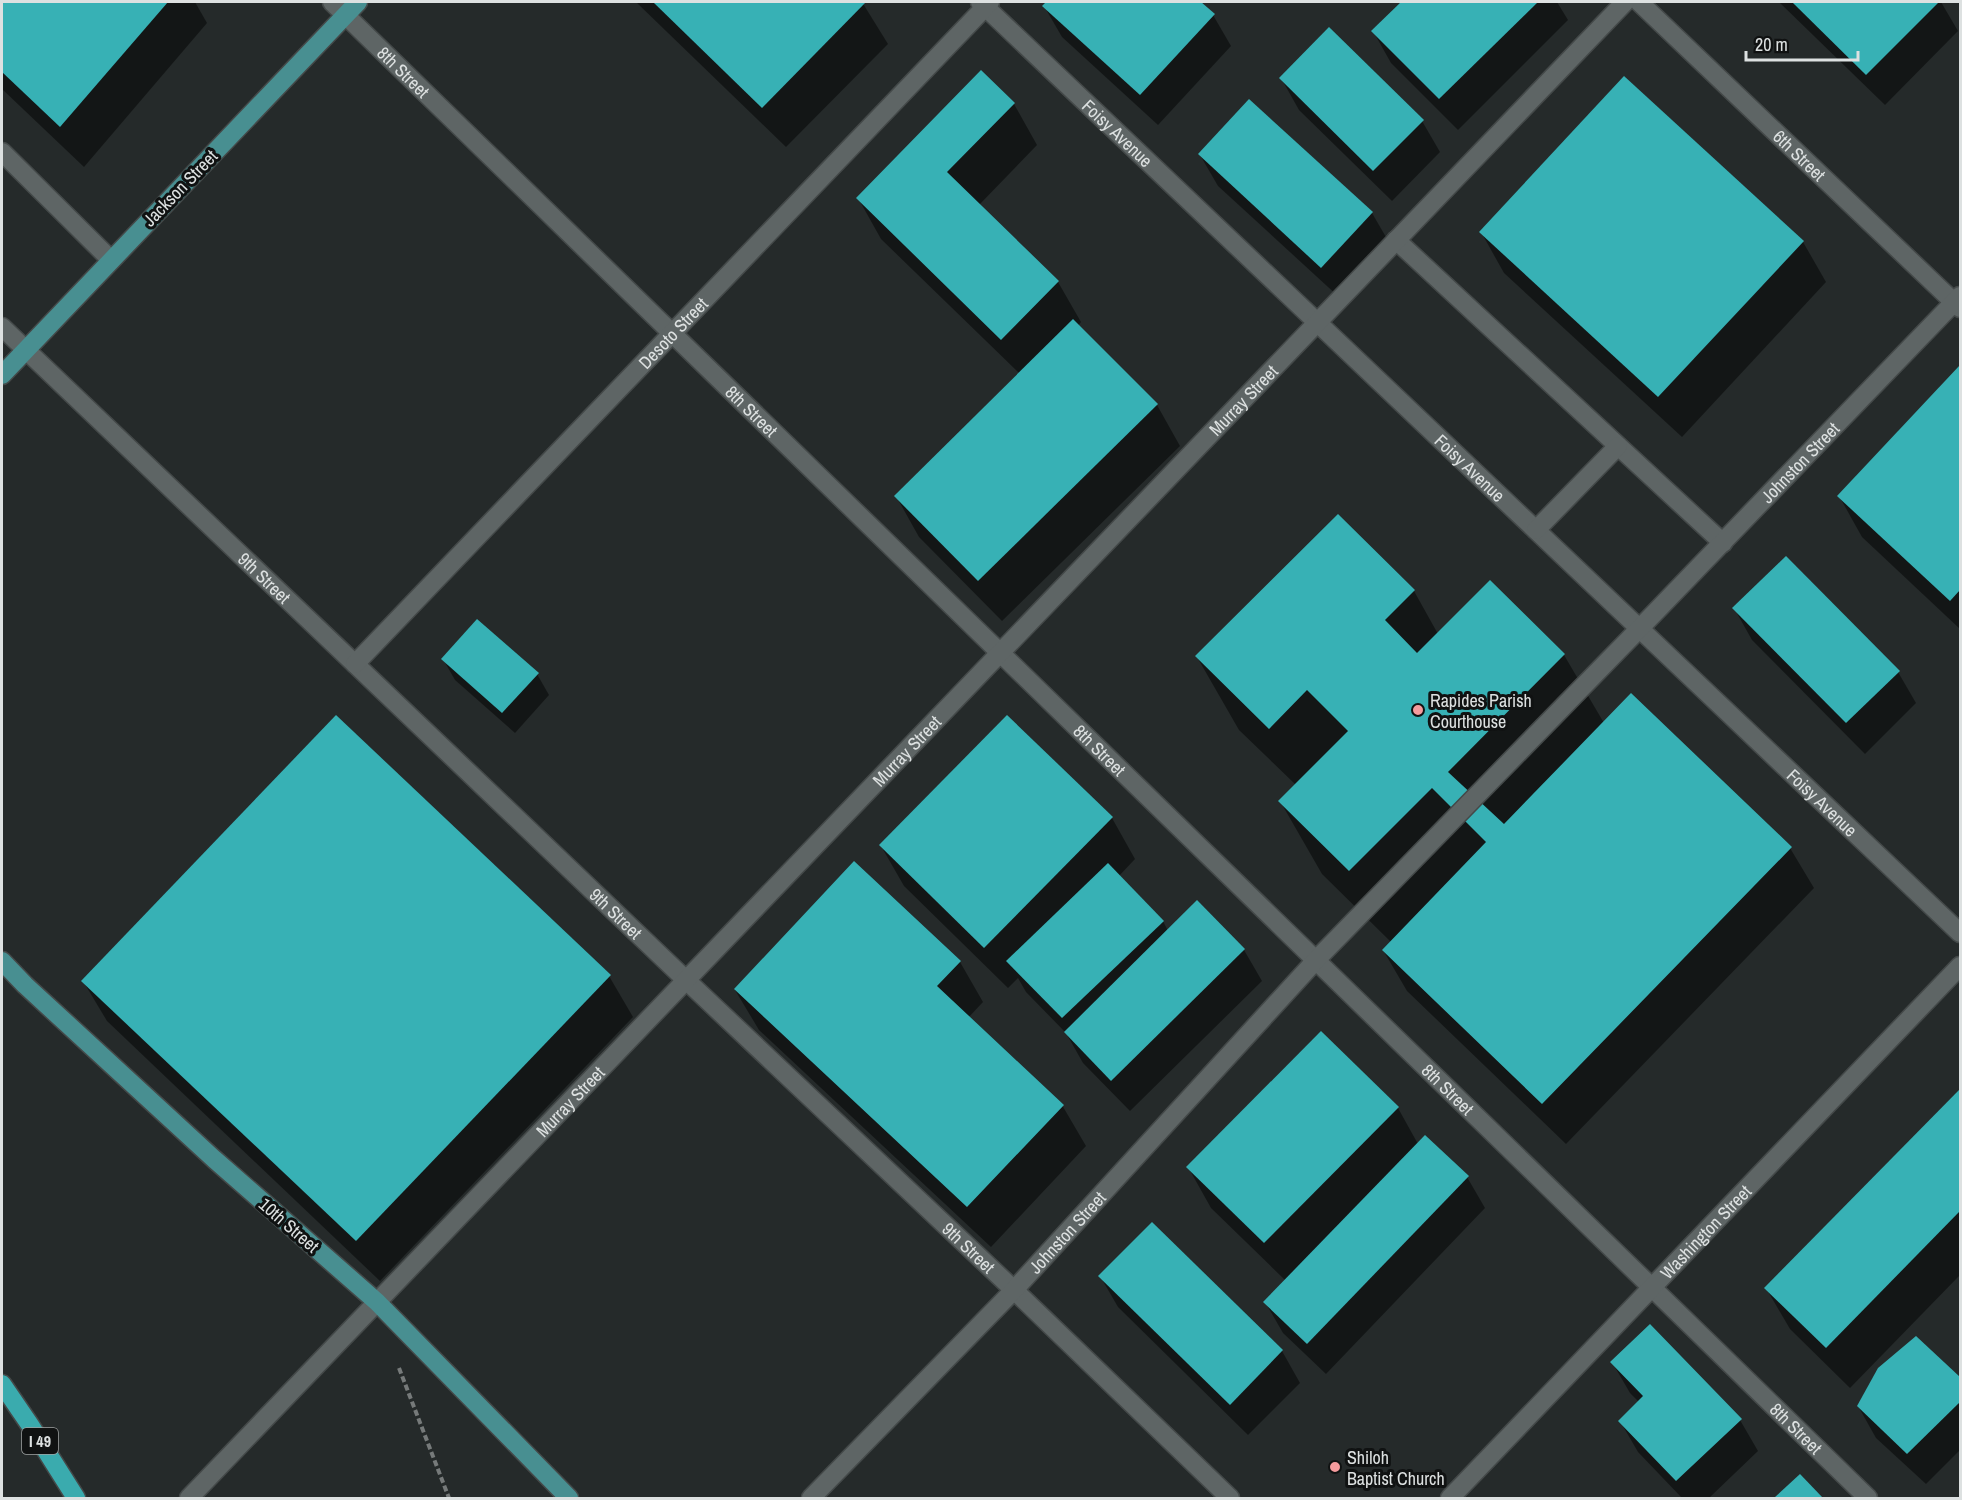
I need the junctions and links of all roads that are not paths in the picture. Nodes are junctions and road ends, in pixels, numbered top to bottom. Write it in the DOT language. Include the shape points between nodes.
graph roads {
  1 [pos="332,2"];
  2 [pos="358,2"];
  3 [pos="1624,2"];
  4 [pos="1639,2"];
  5 [pos="985,3"];
  6 [pos="346,15"];
  7 [pos="2,152"];
  8 [pos="1396,240"];
  9 [pos="111,260"];
  10 [pos="1958,302"];
  11 [pos="1317,322"];
  12 [pos="2,327"];
  13 [pos="672,333"];
  14 [pos="26,350"];
  15 [pos="2,375"];
  16 [pos="1618,446"];
  17 [pos="1536,530"];
  18 [pos="1723,543"];
  19 [pos="1640,628"];
  20 [pos="1000,653"];
  21 [pos="355,664"];
  22 [pos="1960,933"];
  23 [pos="1316,960"];
  24 [pos="2,961"];
  25 [pos="1960,966"];
  26 [pos="686,980"];
  27 [pos="1652,1288"];
  28 [pos="1014,1290"];
  29 [pos="377,1302"];
  30 [pos="2,1384"];
  31 [pos="76,1498"];
  32 [pos="189,1498"];
  33 [pos="569,1498"];
  34 [pos="811,1498"];
  35 [pos="1230,1498"];
  36 [pos="1450,1498"];
  37 [pos="1868,1498"];
  1 -- 6 [label="street, 8th Street"];
  2 -- 6 [label="main road, Jackson Street"];
  3 -- 8 [label="street, Murray Street"];
  4 -- 10 [label="street, 6th Street"];
  5 -- 11 [label="street, Foisy Avenue"];
  5 -- 13 [label="street, Desoto Street"];
  6 -- 9 [label="main road, Jackson Street"];
  6 -- 13 [label="street, 8th Street"];
  7 -- 9 [label="street"];
  8 -- 11 [label="street, Murray Street"];
  8 -- 16 [label="street"];
  9 -- 14 [label="main road, Jackson Street"];
  10 -- 18 [label="street, Johnston Street"];
  11 -- 17 [label="street, Foisy Avenue"];
  11 -- 20 [label="street, Murray Street"];
  12 -- 14 [label="street, 9th Street"];
  13 -- 20 [label="street, 8th Street"];
  13 -- 21 [label="street, Desoto Street"];
  14 -- 15 [label="main road, Jackson Street"];
  14 -- 21 [label="street, 9th Street"];
  16 -- 17 [label="street"];
  16 -- 18 [label="street"];
  17 -- 19 [label="street, Foisy Avenue"];
  18 -- 19 [label="street, Johnston Street"];
  19 -- 22 [label="street, Foisy Avenue"];
  19 -- 23 [label="street, Johnston Street"];
  20 -- 23 [label="street, 8th Street"];
  20 -- 26 [label="street, Murray Street"];
  21 -- 26 [label="street, 9th Street"];
  23 -- 27 [label="street, 8th Street"];
  23 -- 28 [label="street, Johnston Street"];
  24 -- 29 [label="main road, 10th Street" via="205,1151"];
  25 -- 27 [label="street, Washington Street"];
  26 -- 28 [label="street, 9th Street"];
  26 -- 29 [label="street, Murray Street"];
  27 -- 36 [label="street, Washington Street"];
  27 -- 37 [label="street, 8th Street"];
  28 -- 34 [label="street, Johnston Street"];
  28 -- 35 [label="street, 9th Street"];
  29 -- 32 [label="street, Murray Street"];
  29 -- 33 [label="main road, 10th Street"];
  30 -- 31 [label="highway, I 49"];
}
